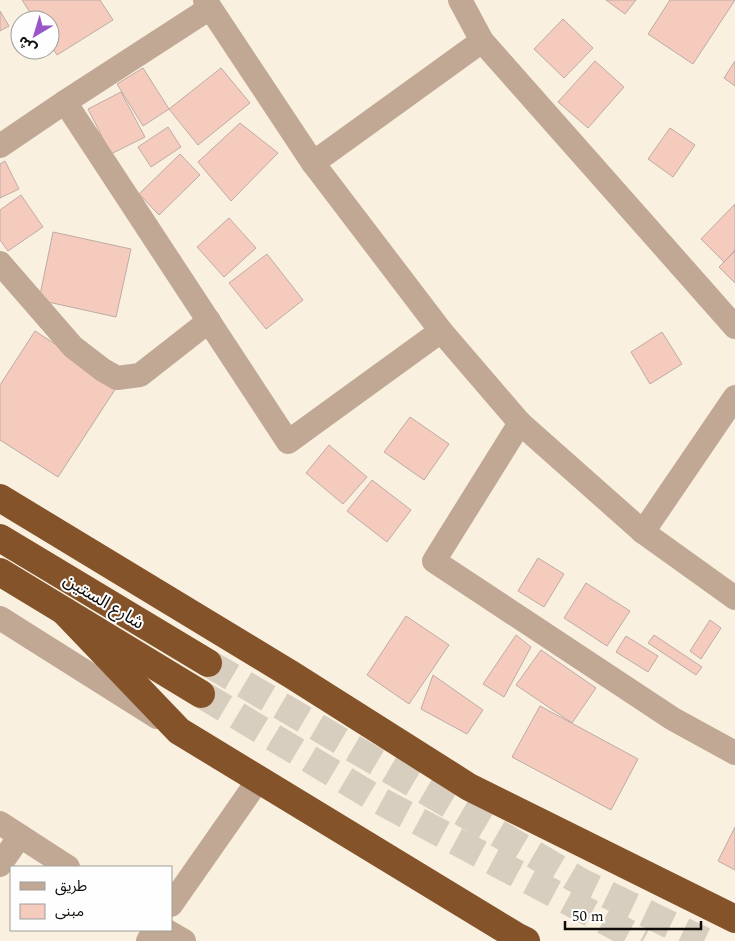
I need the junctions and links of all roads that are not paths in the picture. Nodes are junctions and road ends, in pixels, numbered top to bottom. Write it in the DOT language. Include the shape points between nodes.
graph roads {
  1 [pos="460,0"];
  2 [pos="208,4"];
  3 [pos="482,41"];
  4 [pos="65,102"];
  5 [pos="0,146"];
  6 [pos="313,163"];
  7 [pos="0,263"];
  8 [pos="209,321"];
  9 [pos="735,328"];
  10 [pos="441,331"];
  11 [pos="735,396"];
  12 [pos="520,423"];
  13 [pos="0,498"];
  14 [pos="643,532"];
  15 [pos="0,538"];
  16 [pos="0,572"];
  17 [pos="735,598"];
  18 [pos="64,611"];
  19 [pos="0,618"];
  20 [pos="208,663"];
  21 [pos="201,694"];
  22 [pos="179,731"];
  23 [pos="735,753"];
  24 [pos="259,779"];
  25 [pos="0,823"];
  26 [pos="20,836"];
  27 [pos="0,865"];
  28 [pos="66,866"];
  29 [pos="172,904"];
  30 [pos="735,919"];
  31 [pos="167,931"];
  32 [pos="184,941"];
  33 [pos="526,941"];
  1 -- 3 [label="street"];
  2 -- 4 [label="street"];
  2 -- 6 [label="street"];
  3 -- 6 [label="street"];
  3 -- 9 [label="street"];
  4 -- 5 [label="street"];
  4 -- 8 [label="street"];
  6 -- 10 [label="street"];
  7 -- 8 [label="street" via="73,347 117,378 140,375"];
  8 -- 10 [label="street" via="288,442"];
  10 -- 12 [label="street"];
  11 -- 14 [label="street"];
  12 -- 14 [label="street"];
  12 -- 23 [label="street" via="434,561 673,719"];
  13 -- 30 [label="highway" via="292,674 469,786"];
  14 -- 17 [label="street"];
  15 -- 20 [label="highway, شارع الستين"];
  16 -- 18 [label="highway, شارع الستين"];
  18 -- 21 [label="highway, شارع الستين"];
  18 -- 22 [label="highway"];
  19 -- 22 [label="street"];
  22 -- 24 [label="highway"];
  24 -- 29 [label="street"];
  24 -- 33 [label="highway"];
  25 -- 26 [label="street"];
  26 -- 27 [label="street"];
  26 -- 28 [label="street"];
  31 -- 32 [label="street"];
}
